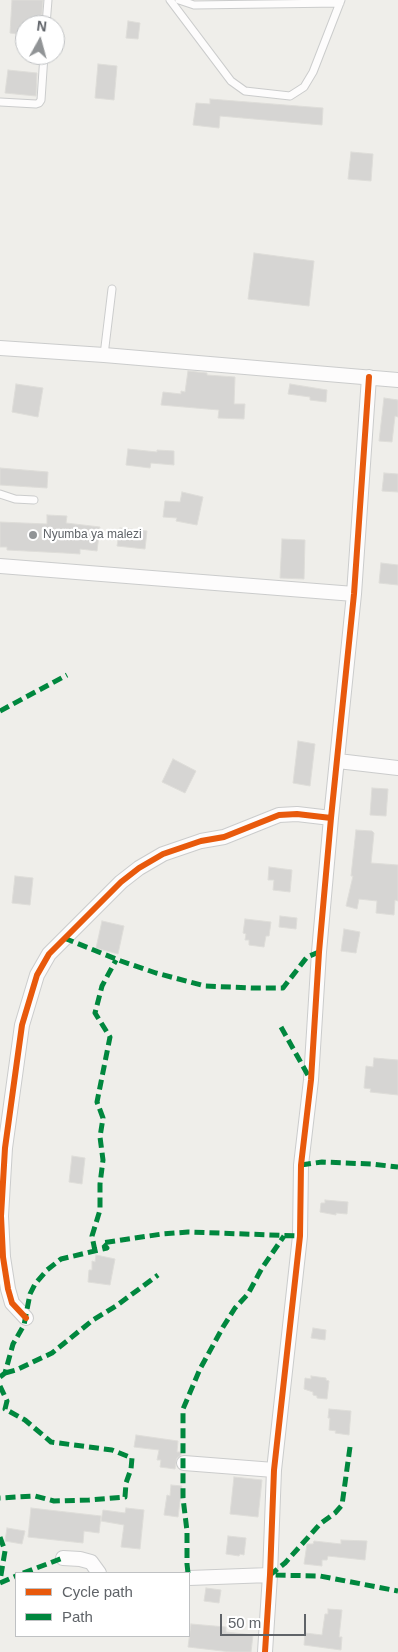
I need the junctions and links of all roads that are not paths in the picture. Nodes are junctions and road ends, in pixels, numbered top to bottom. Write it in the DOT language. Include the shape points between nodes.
graph roads {
  1 [pos="48,0"];
  2 [pos="170,0"];
  3 [pos="179,0"];
  4 [pos="341,1"];
  5 [pos="47,15"];
  6 [pos="43,65"];
  7 [pos="0,102"];
  8 [pos="112,289"];
  9 [pos="0,348"];
  10 [pos="104,355"];
  11 [pos="369,377"];
  12 [pos="398,380"];
  13 [pos="0,494"];
  14 [pos="34,500"];
  15 [pos="0,566"];
  16 [pos="354,594"];
  17 [pos="338,761"];
  18 [pos="398,768"];
  19 [pos="331,818"];
  20 [pos="26,1318"];
  21 [pos="184,1463"];
  22 [pos="274,1470"];
  23 [pos="62,1558"];
  24 [pos="98,1572"];
  25 [pos="270,1575"];
  26 [pos="190,1578"];
  27 [pos="265,1652"];
  1 -- 5 [label="lane"];
  2 -- 4 [label="lane" via="231,81 245,91 290,96 304,87 313,72"];
  3 -- 4 [label="lane" via="194,5"];
  6 -- 7 [label="lane" via="39,103"];
  8 -- 10 [label="lane"];
  9 -- 10 [label="street"];
  10 -- 11 [label="street"];
  11 -- 12 [label="street"];
  11 -- 16 [label="street"];
  13 -- 14 [label="lane"];
  15 -- 16 [label="street"];
  16 -- 17 [label="street"];
  17 -- 18 [label="street"];
  17 -- 19 [label="street"];
  19 -- 20 [label="street" via="279,815 224,837 163,854 121,882 49,954 37,975 22,1025 5,1148 1,1216 3,1257 12,1303"];
  19 -- 22 [label="street" via="311,1080 301,1165 300,1236"];
  21 -- 22 [label="street"];
  22 -- 25 [label="street"];
  23 -- 24 [label="street" via="91,1562"];
  25 -- 26 [label="street"];
  25 -- 27 [label="street"];
}
